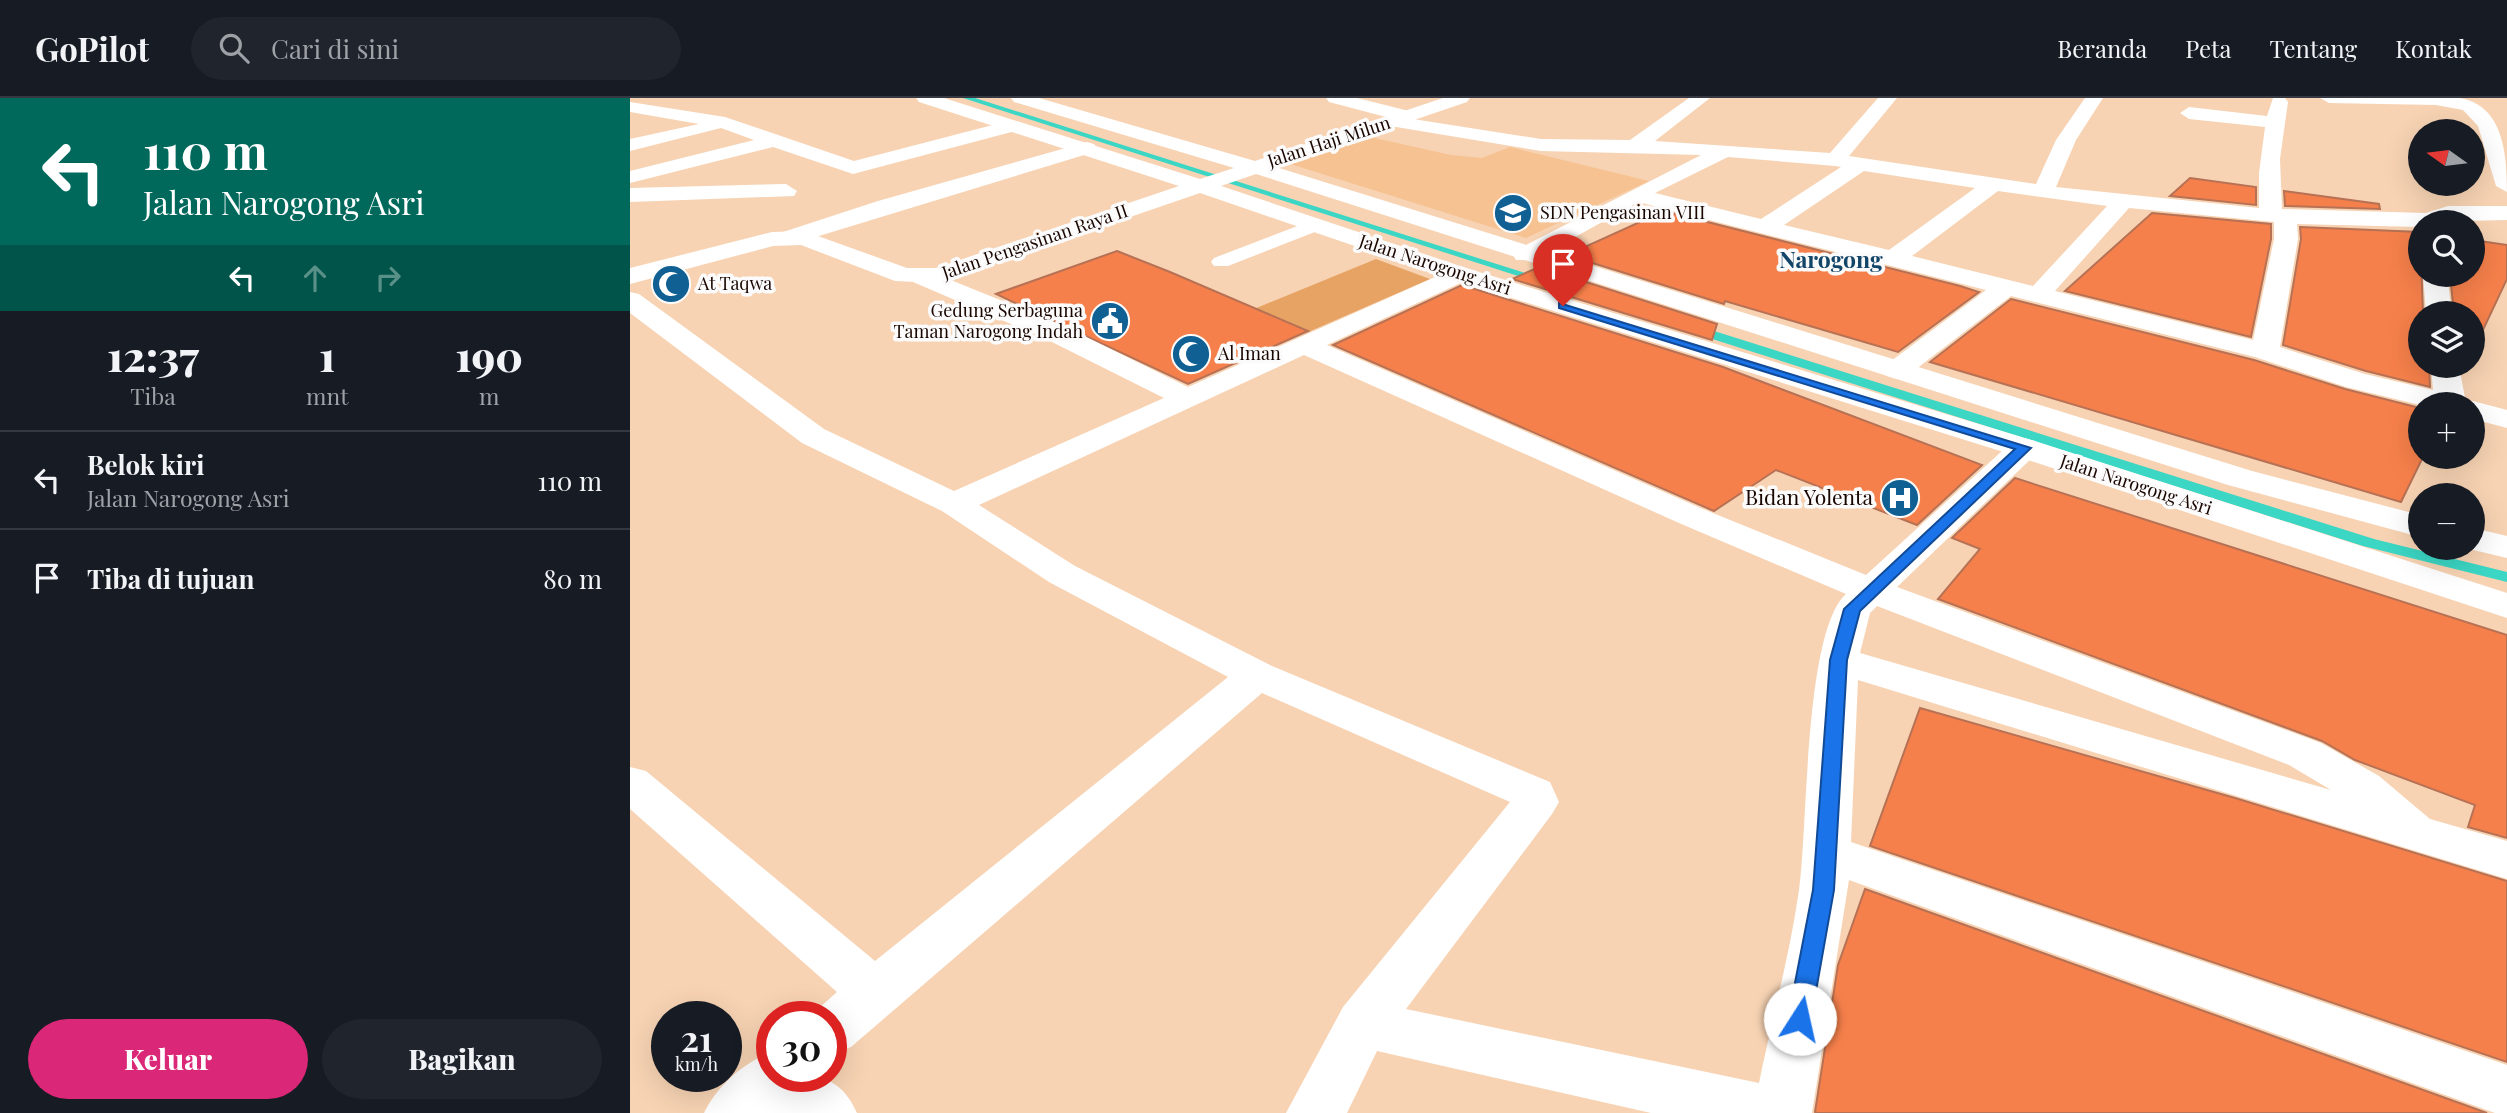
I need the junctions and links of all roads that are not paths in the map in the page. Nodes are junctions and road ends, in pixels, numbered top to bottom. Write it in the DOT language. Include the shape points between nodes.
graph roads {
  1 [pos="652,98"];
  2 [pos="925,98"];
  3 [pos="1020,98"];
  4 [pos="1335,98"];
  5 [pos="1461,98"];
  6 [pos="1701,98"];
  7 [pos="1888,98"];
  8 [pos="2094,98"];
  9 [pos="2329,98"];
  10 [pos="2437,99"];
  11 [pos="630,106"];
  12 [pos="2189,113"];
  13 [pos="1399,119"];
  14 [pos="725,123"];
  15 [pos="1012,126"];
  16 [pos="773,141"];
  17 [pos="630,145"];
  18 [pos="1635,146"];
  19 [pos="1087,148"];
  20 [pos="1726,151"];
  21 [pos="1835,160"];
  22 [pos="1857,165"];
  23 [pos="853,168"];
  24 [pos="1247,169"];
  25 [pos="630,177"];
  26 [pos="802,184"];
  27 [pos="1204,184"];
  28 [pos="1994,184"];
  29 [pos="2507,186"];
  30 [pos="2043,192"];
  31 [pos="630,195"];
  32 [pos="1635,195"];
  33 [pos="2123,202"];
  34 [pos="2485,213"];
  35 [pos="2507,213"];
  36 [pos="2278,216"];
  37 [pos="849,218"];
  38 [pos="2408,220"];
  39 [pos="1313,226"];
  40 [pos="1765,226"];
  41 [pos="788,238"];
  42 [pos="1525,255"];
  43 [pos="1894,258"];
  44 [pos="1221,262"];
  45 [pos="1460,274"];
  46 [pos="630,276"];
  47 [pos="922,277"];
  48 [pos="2007,286"];
  49 [pos="2039,294"];
  50 [pos="630,300"];
  51 [pos="1302,344"];
  52 [pos="2265,351"];
  53 [pos="1897,370"];
  54 [pos="2408,394"];
  55 [pos="1188,398"];
  56 [pos="2485,413"];
  57 [pos="2507,419"];
  58 [pos="2024,448"];
  59 [pos="954,504"];
  60 [pos="2408,523"];
  61 [pos="2485,542"];
  62 [pos="2507,547"];
  63 [pos="1870,590"];
  64 [pos="2507,606"];
  65 [pos="1838,660"];
  66 [pos="1256,676"];
  67 [pos="630,783"];
  68 [pos="2416,834"];
  69 [pos="1825,852"];
  70 [pos="2507,860"];
  71 [pos="875,993"];
  72 [pos="847,1017"];
  73 [pos="1363,1024"];
  74 [pos="2507,1090"];
  75 [pos="771,1092"];
  76 [pos="827,1113"];
  77 [pos="1316,1113"];
  78 [pos="1772,1113"];
  79 [pos="1782,1113"];
  1 -- 11 [label="street"];
  2 -- 15 [label="street, Jalan Narogong Asri"];
  3 -- 24 [label="street, Jalan Narogong Asri"];
  4 -- 13 [label="street"];
  5 -- 13 [label="street, Jalan Haji Milun"];
  6 -- 18 [label="street"];
  7 -- 21 [label="street"];
  8 -- 30 [label="street" via="2066,140"];
  9 -- 10 [label="street"];
  10 -- 29 [label="street" via="2473,107 2487,124"];
  11 -- 14 [label="street"];
  12 -- 36 [label="street" via="2277,112 2267,181"];
  13 -- 18 [label="street" via="1464,135 1541,145"];
  13 -- 24 [label="street, Jalan Haji Milun"];
  14 -- 16 [label="street"];
  14 -- 17 [label="street"];
  15 -- 19 [label="street, Jalan Narogong Asri"];
  15 -- 23 [label="street"];
  16 -- 23 [label="street"];
  16 -- 25 [label="street"];
  18 -- 20 [label="street"];
  19 -- 27 [label="street, Jalan Narogong Asri"];
  19 -- 37 [label="street"];
  20 -- 21 [label="street"];
  20 -- 32 [label="street"];
  21 -- 22 [label="street"];
  22 -- 28 [label="street"];
  22 -- 40 [label="street"];
  23 -- 26 [label="street"];
  24 -- 27 [label="street, Jalan Haji Milun"];
  24 -- 42 [label="street, Jalan Narogong Asri"];
  26 -- 31 [label="street"];
  26 -- 37 [label="street" via="785,194"];
  27 -- 39 [label="street, Jalan Narogong Asri"];
  27 -- 47 [label="street, Jalan Pengasinan Raya II"];
  28 -- 30 [label="street"];
  28 -- 43 [label="street"];
  30 -- 33 [label="street"];
  32 -- 40 [label="street"];
  32 -- 42 [label="street"];
  33 -- 36 [label="street"];
  33 -- 49 [label="street"];
  34 -- 35 [label="street"];
  36 -- 38 [label="street"];
  36 -- 52 [label="street" via="2286,239"];
  37 -- 41 [label="street"];
  39 -- 44 [label="lane"];
  39 -- 45 [label="street, Jalan Narogong Asri"];
  40 -- 43 [label="street"];
  41 -- 46 [label="street, Jalan Pengasinan Raya II"];
  41 -- 47 [label="street, Jalan Pengasinan Raya II" via="804,238 904,276"];
  42 -- 53 [label="street, Jalan Narogong Asri"];
  43 -- 48 [label="street"];
  45 -- 51 [label="street"];
  45 -- 58 [label="street, Jalan Narogong Asri"];
  47 -- 55 [label="street" via="1054,331"];
  48 -- 49 [label="street"];
  48 -- 53 [label="street"];
  49 -- 52 [label="street"];
  50 -- 59 [label="street" via="813,436"];
  51 -- 55 [label="street"];
  51 -- 63 [label="street" via="1653,500"];
  52 -- 54 [label="street"];
  53 -- 60 [label="street, Jalan Narogong Asri" via="2240,478"];
  55 -- 59 [label="street"];
  56 -- 57 [label="street"];
  58 -- 63 [label="street"];
  58 -- 64 [label="street, Jalan Narogong Asri"];
  59 -- 66 [label="street" via="1062,574"];
  61 -- 62 [label="street"];
  63 -- 65 [label="street" via="1852,609"];
  63 -- 68 [label="street" via="2305,754 2363,788"];
  65 -- 68 [label="street"];
  65 -- 69 [label="street"];
  66 -- 71 [label="street"];
  66 -- 73 [label="street" via="1537,798"];
  67 -- 71 [label="street"];
  68 -- 70 [label="street"];
  69 -- 74 [label="street"];
  69 -- 79 [label="street" via="1824,890"];
  71 -- 72 [label="street"];
  73 -- 77 [label="street"];
  73 -- 78 [label="street"];
  75 -- 76 [label="street"];
}
